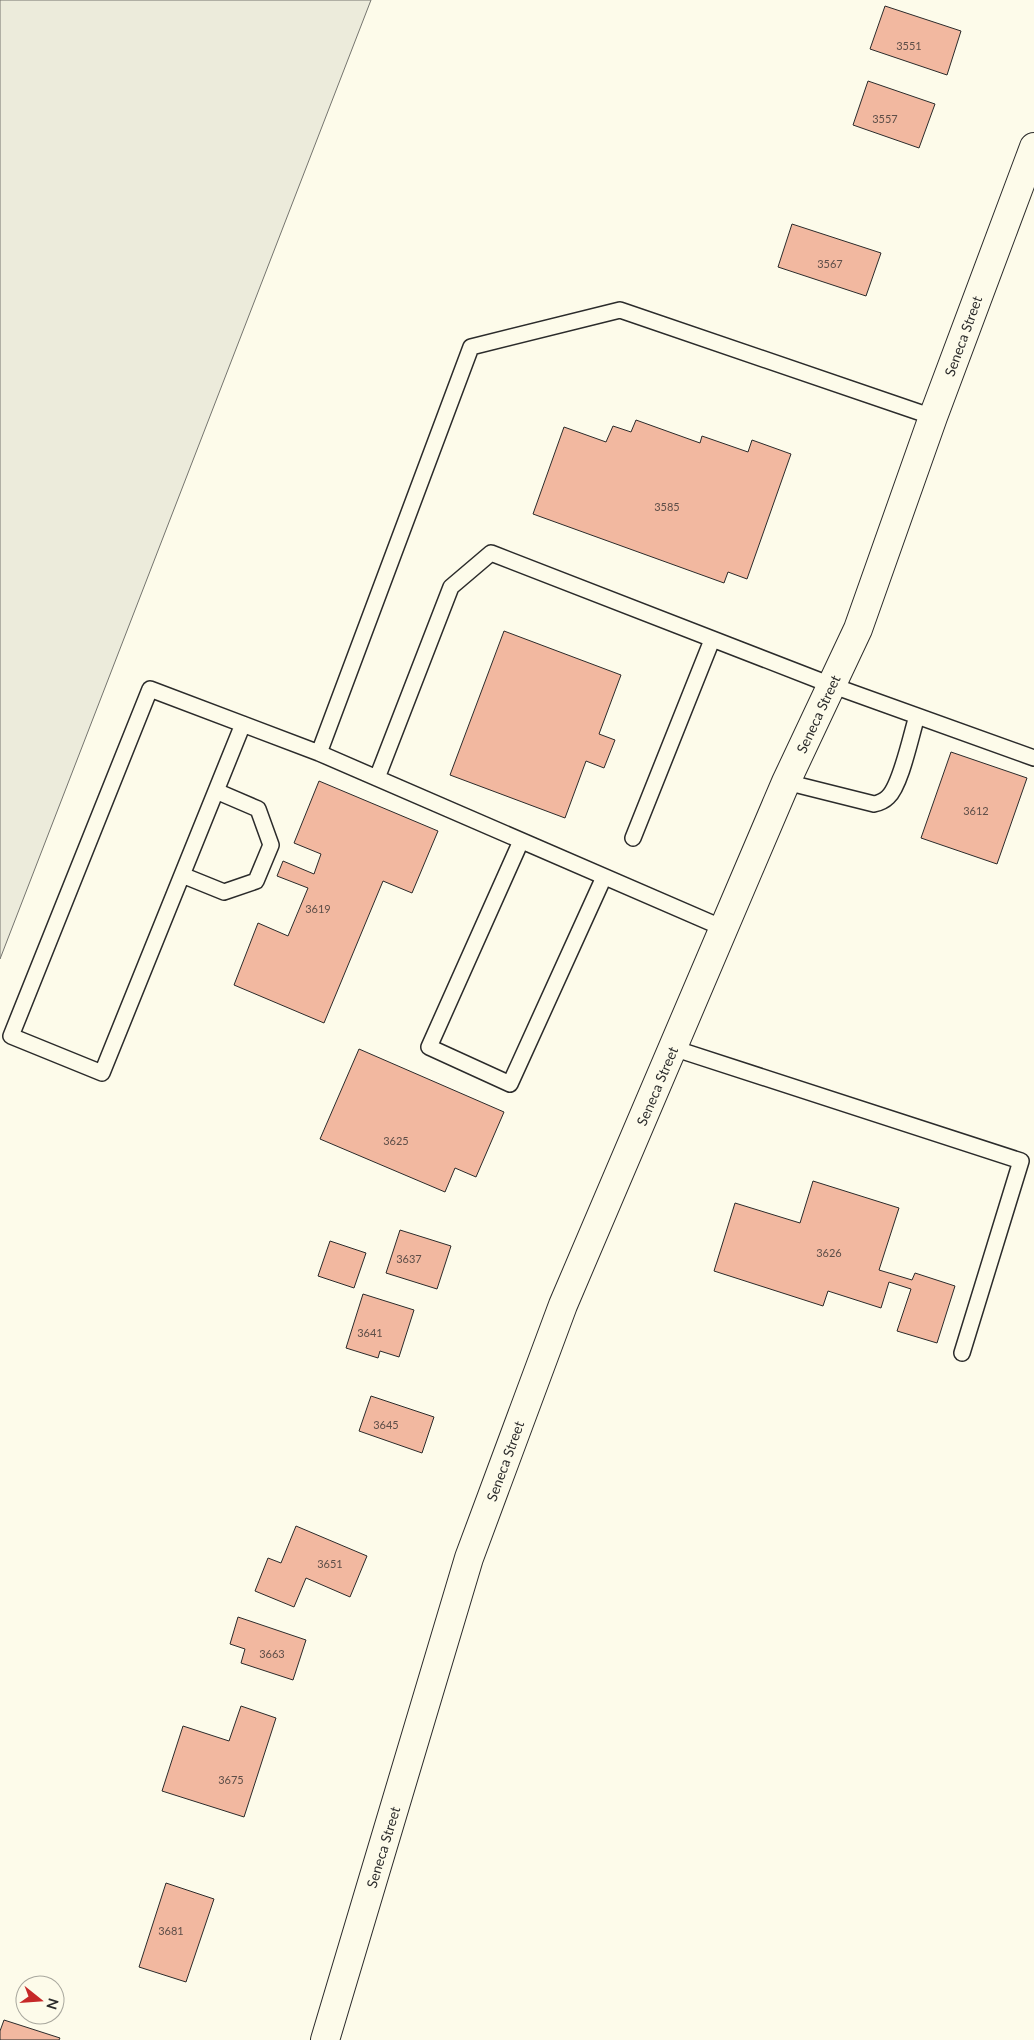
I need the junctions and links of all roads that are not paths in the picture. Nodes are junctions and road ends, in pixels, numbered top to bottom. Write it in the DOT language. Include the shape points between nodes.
graph roads {
  1 [pos="1034,147"];
  2 [pos="933,418"];
  3 [pos="712,640"];
  4 [pos="831,685"];
  5 [pos="917,716"];
  6 [pos="243,724"];
  7 [pos="319,753"];
  8 [pos="1034,758"];
  9 [pos="377,778"];
  10 [pos="786,782"];
  11 [pos="216,791"];
  12 [pos="633,838"];
  13 [pos="521,841"];
  14 [pos="182,875"];
  15 [pos="604,877"];
  16 [pos="723,928"];
  17 [pos="673,1048"];
  18 [pos="1028,1159"];
  19 [pos="962,1353"];
  20 [pos="325,2040"];
  1 -- 2 [label="street, Seneca Street"];
  2 -- 4 [label="street, Seneca Street" via="858,629"];
  2 -- 7 [label="lane" via="620,310 471,347"];
  3 -- 4 [label="lane"];
  3 -- 9 [label="lane" via="491,554 451,587"];
  3 -- 12 [label="lane"];
  4 -- 5 [label="lane"];
  4 -- 10 [label="street, Seneca Street"];
  5 -- 8 [label="lane"];
  5 -- 10 [label="lane" via="898,781 889,797 881,802 874,804"];
  6 -- 7 [label="lane"];
  6 -- 11 [label="lane"];
  6 -- 14 [label="lane" via="150,689 11,1036 102,1073"];
  7 -- 9 [label="lane"];
  9 -- 13 [label="lane"];
  10 -- 16 [label="street, Seneca Street"];
  11 -- 14 [label="lane"];
  11 -- 14 [label="lane" via="258,808 271,845 256,881 232,890 224,892"];
  13 -- 15 [label="lane"];
  13 -- 15 [label="lane" via="429,1047 510,1084"];
  15 -- 16 [label="lane"];
  16 -- 17 [label="street, Seneca Street"];
  17 -- 18 [label="lane"];
  17 -- 20 [label="street, Seneca Street" via="563,1305 469,1558"];
  18 -- 19 [label="lane"];
}
